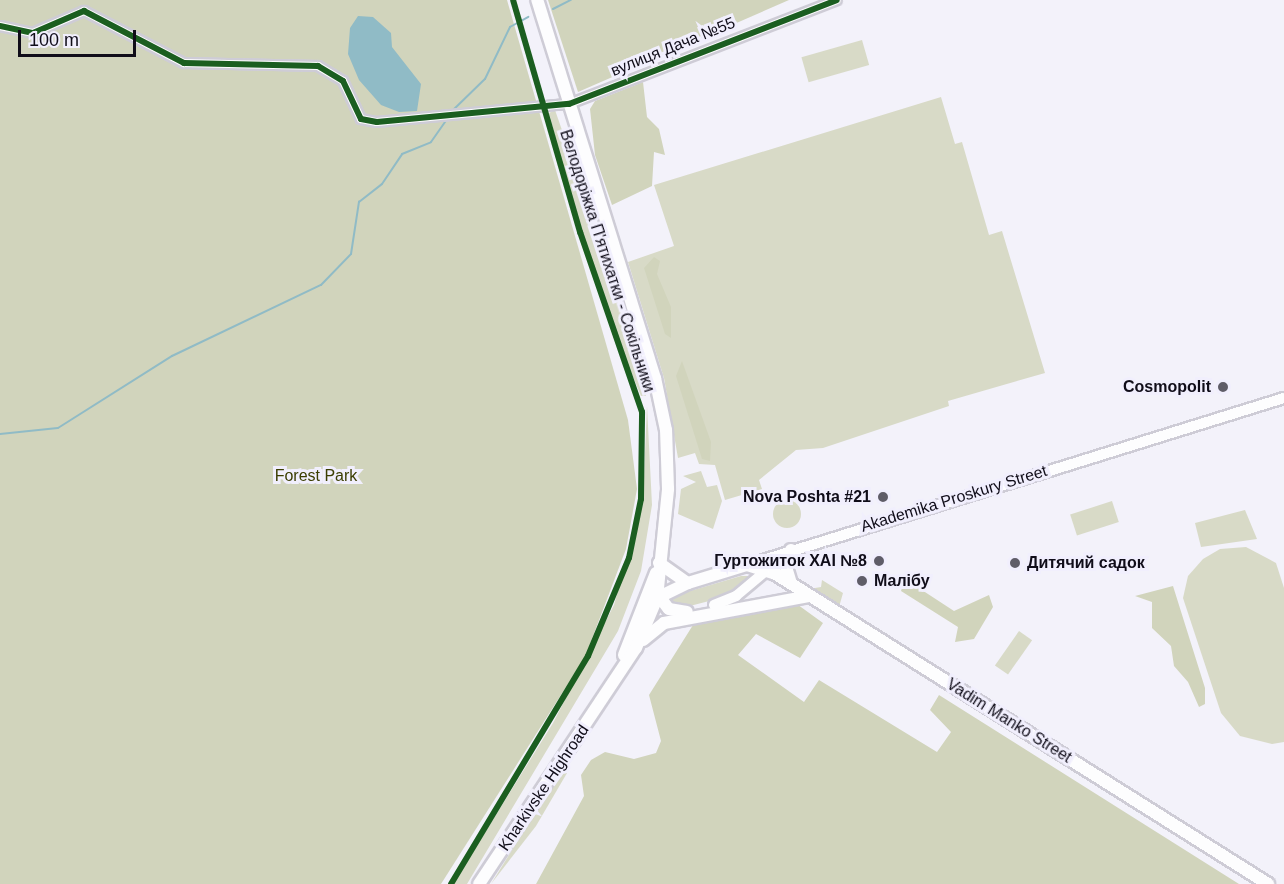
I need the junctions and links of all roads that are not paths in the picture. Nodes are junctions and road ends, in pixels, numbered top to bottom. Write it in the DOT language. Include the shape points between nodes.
graph roads {
  1 [pos="537,0"];
  2 [pos="837,0"];
  3 [pos="822,3"];
  4 [pos="0,26"];
  5 [pos="569,104"];
  6 [pos="1284,398"];
  7 [pos="791,550"];
  8 [pos="747,565"];
  9 [pos="658,568"];
  10 [pos="767,570"];
  11 [pos="688,583"];
  12 [pos="791,583"];
  13 [pos="809,596"];
  14 [pos="657,598"];
  15 [pos="714,605"];
  16 [pos="687,612"];
  17 [pos="638,623"];
  18 [pos="660,625"];
  19 [pos="636,648"];
  20 [pos="607,691"];
  21 [pos="479,884"];
  22 [pos="1268,884"];
  1 -- 5 [label="main road, Kharkivske Highroad"];
  2 -- 3 [label="street, вулиця Дача №55"];
  3 -- 5 [label="street, вулиця Дача №55"];
  4 -- 5 [label="street, вулиця Дача №55" via="33,33 84,11 184,63 307,64 328,70 343,81 353,112 367,122 448,119"];
  5 -- 9 [label="main road, Kharkivske Highroad" via="664,417 668,489"];
  6 -- 7 [label="street, Akademika Proskury Street"];
  7 -- 8 [label="street, Akademika Proskury Street"];
  7 -- 10 [label="street"];
  7 -- 12 [label="main road" via="786,567"];
  8 -- 10 [label="main road, Vadim Manko Street"];
  8 -- 11 [label="main road, Akademika Proskury Street"];
  9 -- 11 [label="main road"];
  9 -- 14 [label="main road, Kharkivske Highroad"];
  9 -- 17 [label="main road, Kharkivske Highroad"];
  10 -- 12 [label="main road, Vadim Manko Street"];
  10 -- 15 [label="street" via="736,596"];
  11 -- 14 [label="main road, Akademika Proskury Street"];
  12 -- 13 [label="main road, Vadim Manko Street"];
  13 -- 15 [label="main road" via="785,592"];
  13 -- 18 [label="main road"];
  13 -- 22 [label="main road, Vadim Manko Street"];
  14 -- 16 [label="main road" via="674,612"];
  14 -- 17 [label="main road, Akademika Proskury Street"];
  14 -- 19 [label="main road, Kharkivske Highroad"];
  15 -- 16 [label="main road"];
  16 -- 18 [label="main road"];
  17 -- 20 [label="main road, Kharkivske Highroad"];
  18 -- 19 [label="main road"];
  19 -- 20 [label="main road, Kharkivske Highroad"];
  20 -- 21 [label="main road, Kharkivske Highroad"];
}
